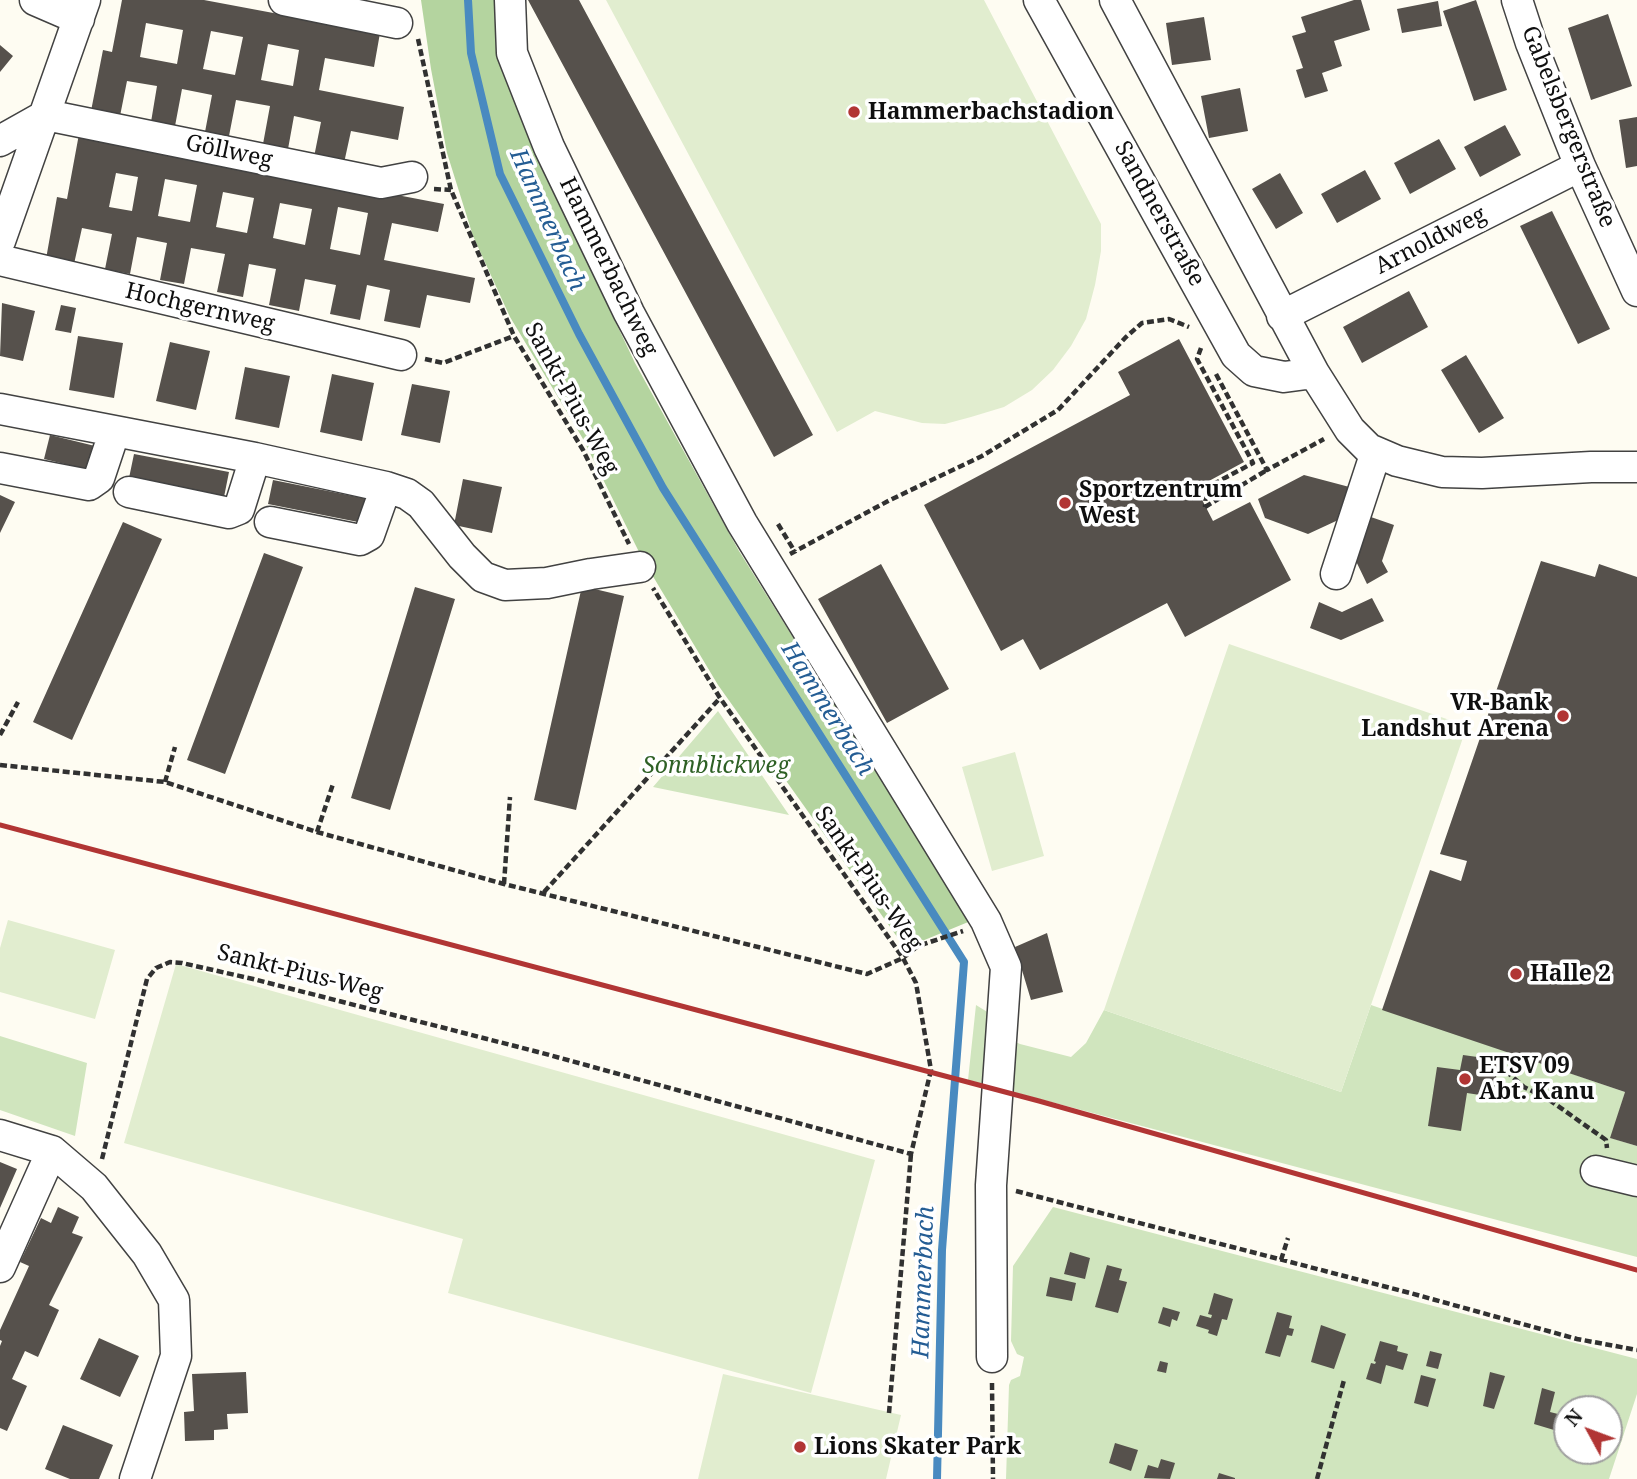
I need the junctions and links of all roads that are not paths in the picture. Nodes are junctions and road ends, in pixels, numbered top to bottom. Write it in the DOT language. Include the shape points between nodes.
graph roads {
  1 [pos="35,0"];
  2 [pos="284,0"];
  3 [pos="510,0"];
  4 [pos="1039,0"];
  5 [pos="1115,0"];
  6 [pos="1517,0"];
  7 [pos="82,9"];
  8 [pos="406,27"];
  9 [pos="46,115"];
  10 [pos="0,141"];
  11 [pos="1580,166"];
  12 [pos="412,177"];
  13 [pos="0,241"];
  14 [pos="0,260"];
  15 [pos="1637,291"];
  16 [pos="1282,316"];
  17 [pos="401,355"];
  18 [pos="1314,373"];
  19 [pos="0,409"];
  20 [pos="114,433"];
  21 [pos="1376,452"];
  22 [pos="255,458"];
  23 [pos="1637,467"];
  24 [pos="0,468"];
  25 [pos="386,487"];
  26 [pos="129,492"];
  27 [pos="271,522"];
  28 [pos="640,567"];
  29 [pos="1336,574"];
  30 [pos="0,1135"];
  31 [pos="52,1152"];
  32 [pos="1596,1171"];
  33 [pos="1637,1181"];
  34 [pos="0,1267"];
  35 [pos="992,1357"];
  36 [pos="135,1479"];
  1 -- 7 [label="street"];
  2 -- 8 [label="street"];
  3 -- 35 [label="street, Hammerbachweg" via="512,53 549,147 629,313 742,523 986,921 1006,967 991,1185"];
  4 -- 18 [label="street, Sandnerstraße" via="1236,355 1254,370 1284,377"];
  5 -- 16 [label="street"];
  6 -- 11 [label="street, Gabelsbergerstraße"];
  7 -- 9 [label="street"];
  9 -- 10 [label="street"];
  9 -- 12 [label="street, Göllweg" via="381,183"];
  9 -- 13 [label="street"];
  11 -- 15 [label="street, Gabelsbergerstraße"];
  11 -- 16 [label="street, Arnoldweg"];
  14 -- 17 [label="street, Hochgernweg"];
  16 -- 18 [label="street"];
  18 -- 21 [label="street" via="1350,430"];
  19 -- 20 [label="street"];
  20 -- 22 [label="street"];
  20 -- 24 [label="street" via="99,478 89,485"];
  21 -- 23 [label="street" via="1442,472"];
  21 -- 29 [label="street"];
  22 -- 25 [label="street"];
  22 -- 26 [label="street" via="239,509 229,513"];
  25 -- 27 [label="street" via="369,535 360,540"];
  25 -- 28 [label="street" via="421,504 483,577 505,585 547,583"];
  30 -- 31 [label="street"];
  31 -- 34 [label="street"];
  31 -- 36 [label="street" via="94,1187 147,1254 174,1300 176,1356"];
  32 -- 33 [label="street"];
}
